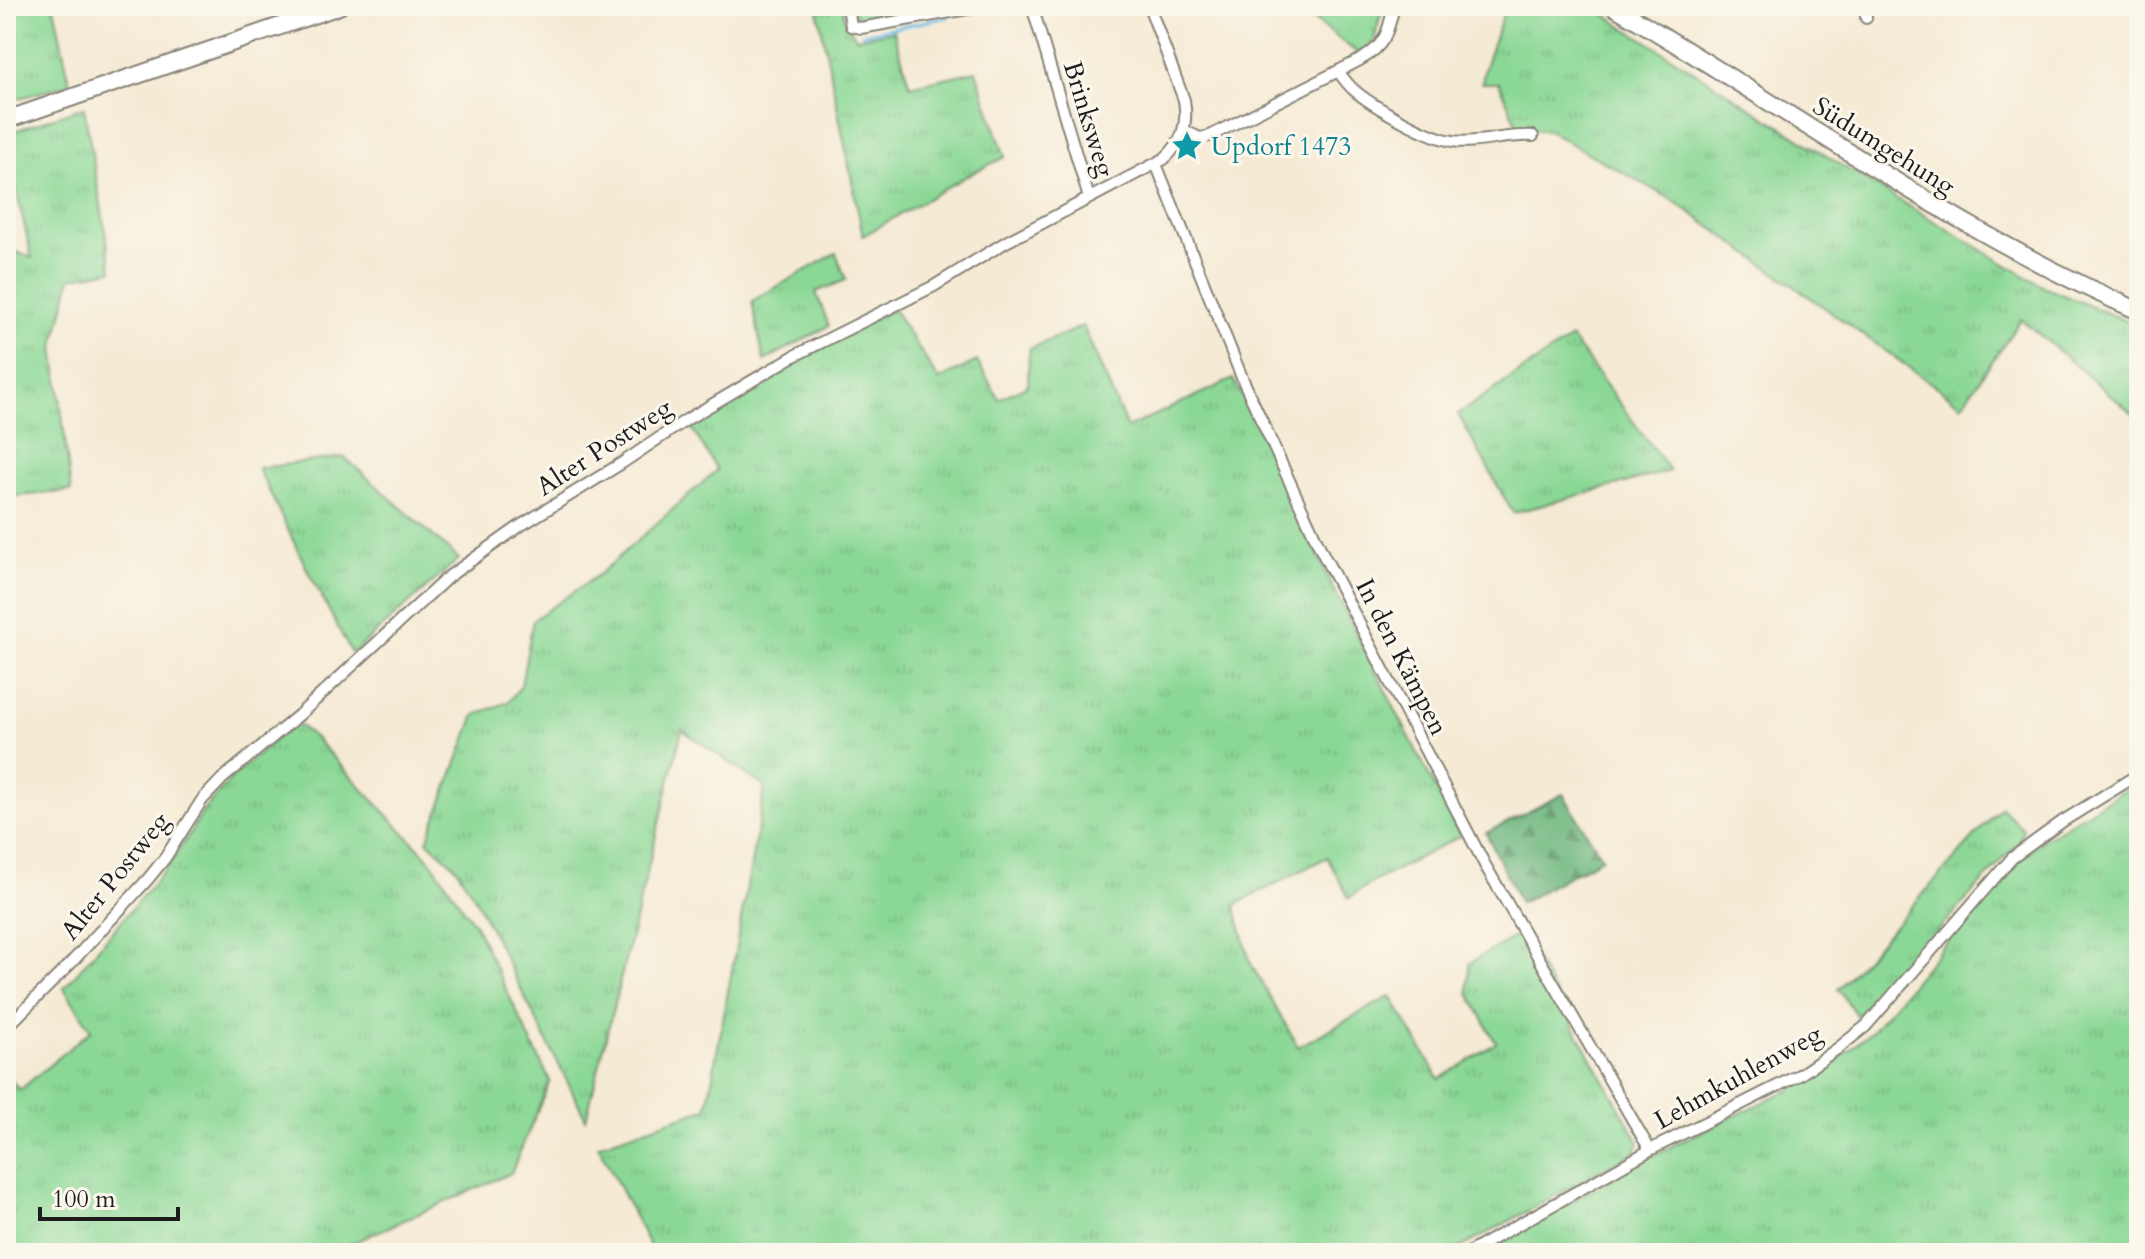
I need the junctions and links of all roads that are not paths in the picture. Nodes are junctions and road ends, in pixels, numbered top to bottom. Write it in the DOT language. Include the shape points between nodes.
graph roads {
  1 [pos="339,6"];
  2 [pos="848,6"];
  3 [pos="984,6"];
  4 [pos="1032,6"];
  5 [pos="1149,6"];
  6 [pos="1394,6"];
  7 [pos="1613,6"];
  8 [pos="1866,6"];
  9 [pos="1866,18"];
  10 [pos="1338,71"];
  11 [pos="6,120"];
  12 [pos="1185,131"];
  13 [pos="1533,136"];
  14 [pos="1156,164"];
  15 [pos="1089,198"];
  16 [pos="2139,311"];
  17 [pos="2139,774"];
  18 [pos="6,1028"];
  19 [pos="1650,1150"];
  20 [pos="1468,1253"];
  1 -- 11 [label="main road"];
  2 -- 3 [label="street" via="851,26 861,28"];
  4 -- 15 [label="street, Brinksweg"];
  5 -- 12 [label="street" via="1184,100"];
  6 -- 10 [label="street" via="1381,45"];
  7 -- 16 [label="main road, Südumgehung" via="1934,205"];
  8 -- 9 [label="street"];
  10 -- 12 [label="street" via="1210,136"];
  10 -- 13 [label="street" via="1370,102 1439,137 1467,142"];
  12 -- 14 [label="street, Alter Postweg" via="1171,153"];
  14 -- 15 [label="street, Alter Postweg"];
  14 -- 19 [label="street, In den Kämpen" via="1243,380 1322,552 1485,865"];
  15 -- 18 [label="street, Alter Postweg" via="934,286 794,356 520,526 448,577 222,779 148,879"];
  17 -- 19 [label="street, Lehmkuhlenweg" via="2012,858 1866,1026 1837,1049 1790,1080"];
  19 -- 20 [label="street, Lehmkuhlenweg"];
}
